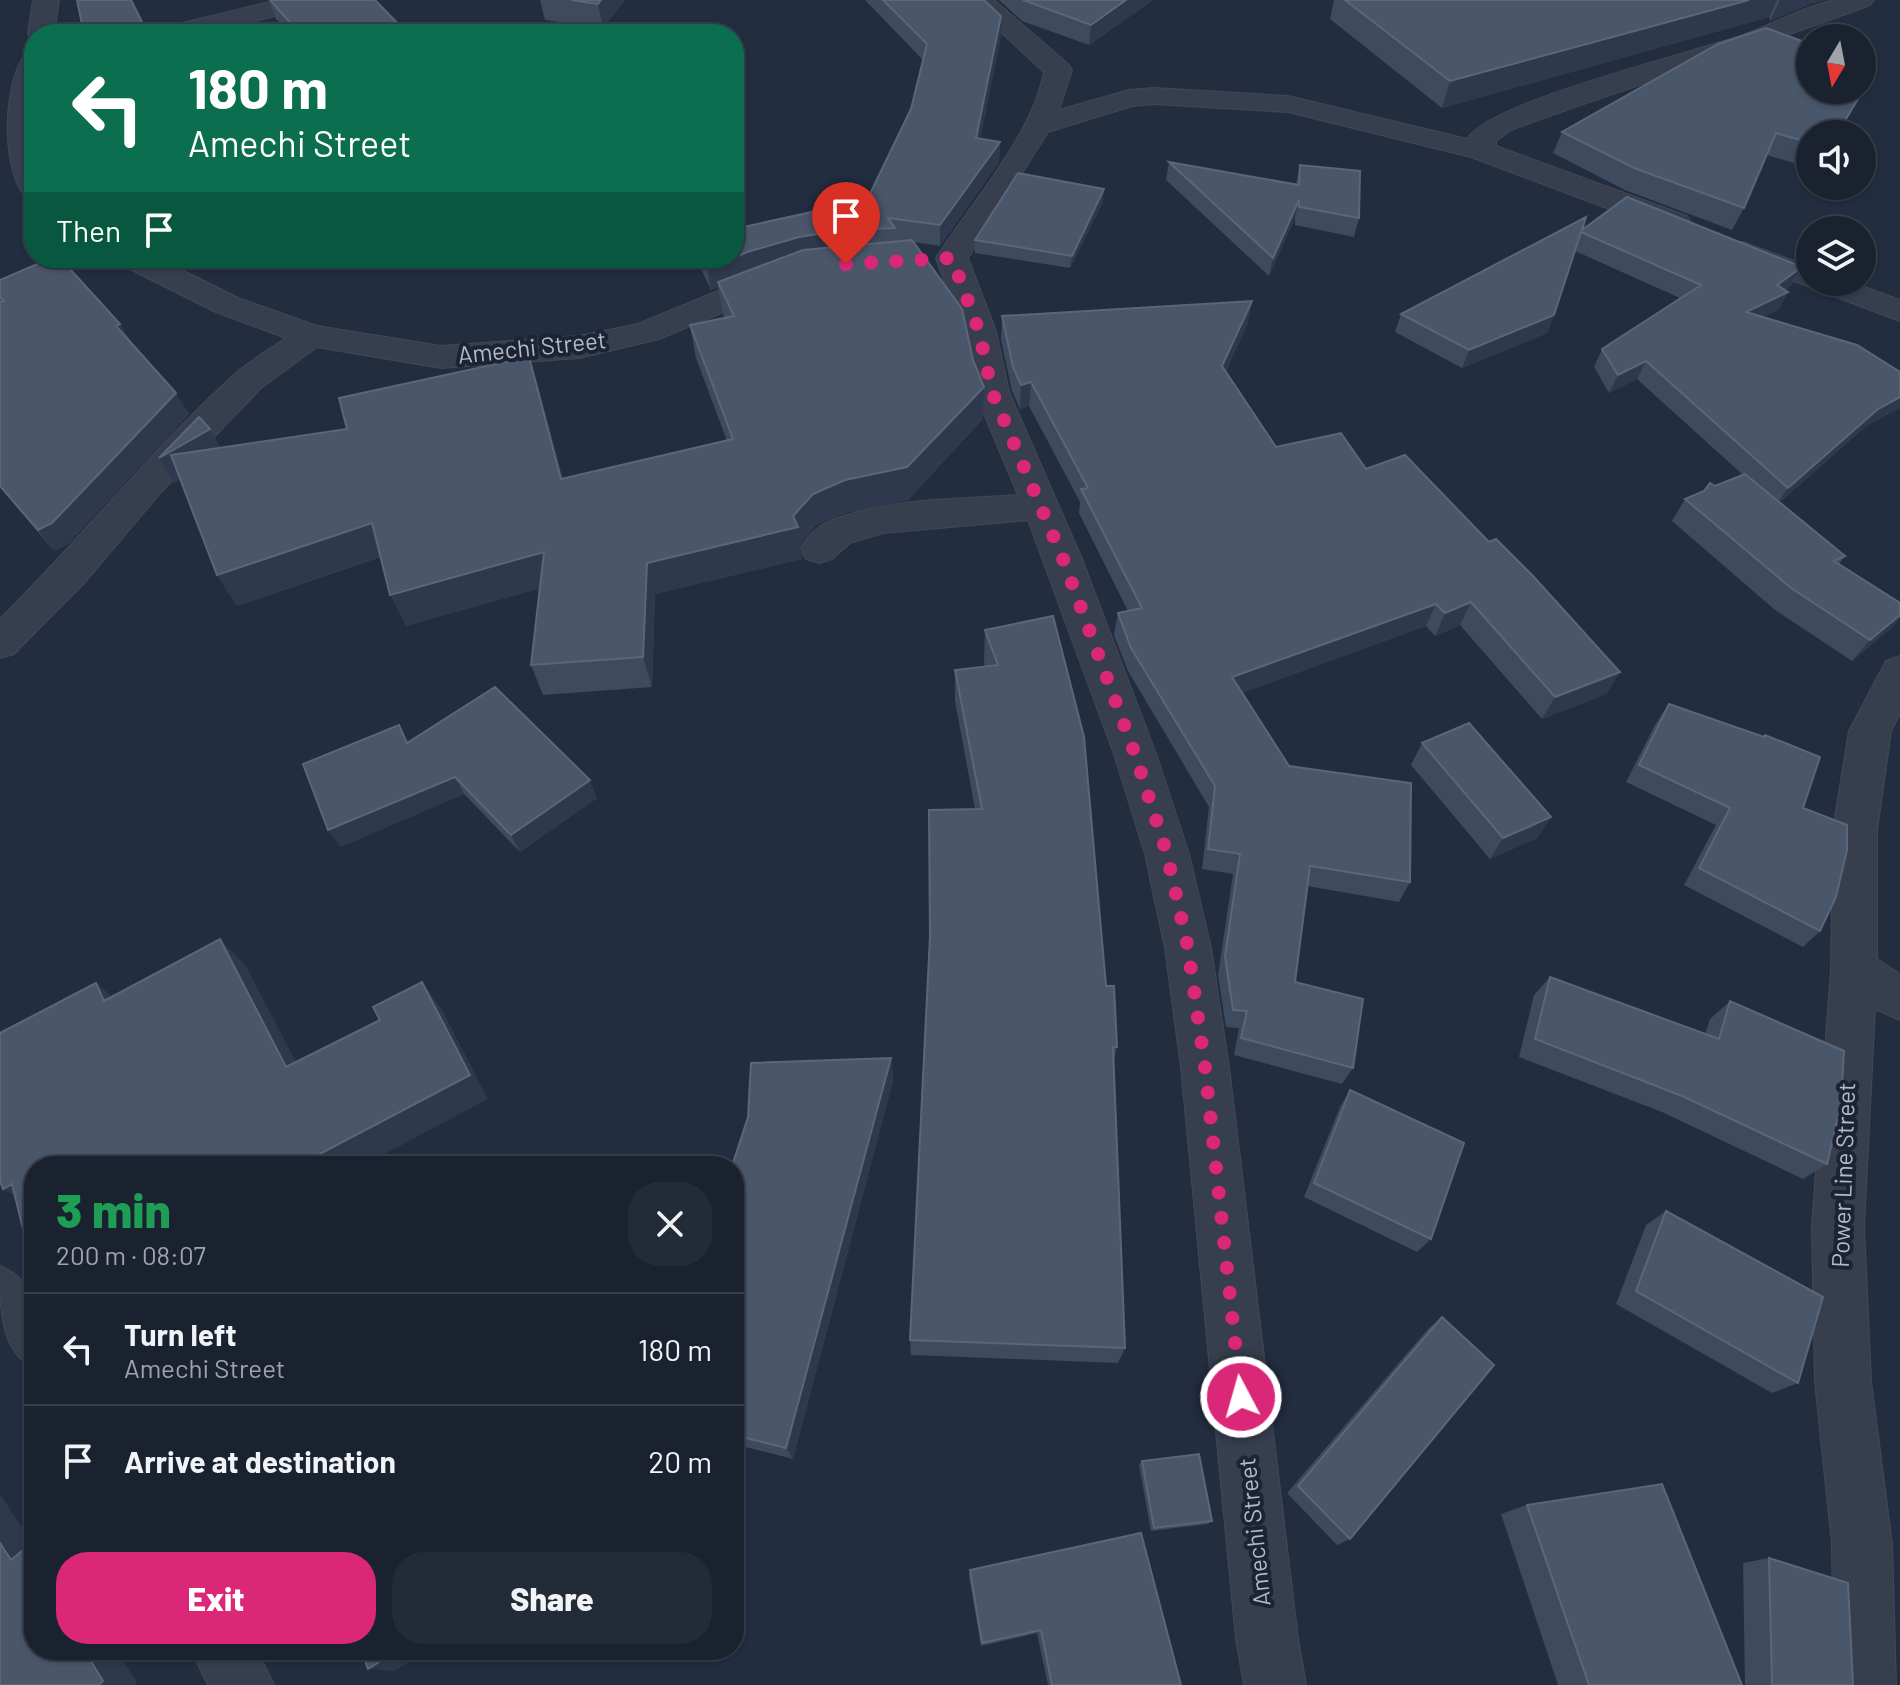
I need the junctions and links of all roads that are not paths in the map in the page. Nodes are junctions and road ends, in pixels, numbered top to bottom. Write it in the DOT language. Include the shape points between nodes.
graph roads {
  1 [pos="46,0"];
  2 [pos="310,0"];
  3 [pos="1861,0"];
  4 [pos="994,4"];
  5 [pos="44,24"];
  6 [pos="212,24"];
  7 [pos="1037,126"];
  8 [pos="24,142"];
  9 [pos="1481,151"];
  10 [pos="24,163"];
  11 [pos="153,268"];
  12 [pos="802,271"];
  13 [pos="1796,272"];
  14 [pos="1859,296"];
  15 [pos="1900,311"];
  16 [pos="311,336"];
  17 [pos="1039,506"];
  18 [pos="819,549"];
  19 [pos="0,643"];
  20 [pos="1900,672"];
  21 [pos="1854,970"];
  22 [pos="1900,999"];
  23 [pos="0,1293"];
  24 [pos="24,1328"];
  25 [pos="228,1660"];
  26 [pos="243,1685"];
  27 [pos="1275,1685"];
  28 [pos="1865,1685"];
  1 -- 5 [label="street"];
  2 -- 6 [label="street"];
  3 -- 9 [label="street" via="1501,124 1482,138"];
  4 -- 7 [label="street" via="1058,70 1059,80"];
  7 -- 9 [label="street" via="1129,98 1259,101"];
  7 -- 17 [label="street, Amechi Street" via="939,259 979,331 992,392"];
  8 -- 10 [label="street"];
  9 -- 13 [label="street"];
  11 -- 16 [label="street, Amechi Street" via="227,305"];
  12 -- 16 [label="street, Amechi Street" via="647,332 579,347 441,357"];
  14 -- 15 [label="street"];
  16 -- 19 [label="street" via="249,380"];
  17 -- 18 [label="street" via="883,520 837,533"];
  17 -- 27 [label="street, Amechi Street" via="1135,754 1167,854 1188,948"];
  20 -- 21 [label="street, Power Line Street" via="1867,745 1855,830"];
  21 -- 22 [label="street"];
  21 -- 28 [label="street, Power Line Street" via="1838,1226 1843,1382 1862,1544"];
  23 -- 24 [label="street"];
  25 -- 26 [label="street"];
}
